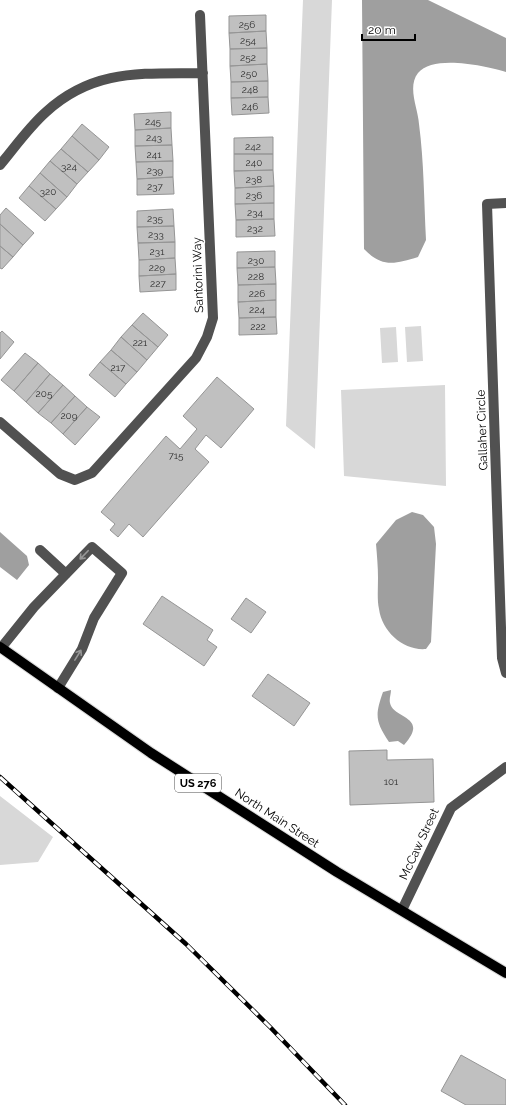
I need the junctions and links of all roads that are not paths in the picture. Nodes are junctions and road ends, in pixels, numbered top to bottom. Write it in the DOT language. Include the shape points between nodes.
graph roads {
  1 [pos="200,15"];
  2 [pos="203,73"];
  3 [pos="0,165"];
  4 [pos="506,203"];
  5 [pos="0,422"];
  6 [pos="501,483"];
  7 [pos="40,550"];
  8 [pos="66,574"];
  9 [pos="0,647"];
  10 [pos="506,673"];
  11 [pos="58,688"];
  12 [pos="506,767"];
  13 [pos="402,910"];
  14 [pos="506,974"];
  1 -- 2 [label="street, Santorini Way"];
  2 -- 3 [label="street" via="129,74 94,81 70,93 46,112"];
  2 -- 5 [label="street, Santorini Way" via="213,318 208,337 196,358 92,473 75,480 60,474"];
  4 -- 6 [label="street, Gallaher Circle" via="487,204"];
  6 -- 10 [label="street, Gallaher Circle" via="502,658"];
  7 -- 8 [label="street"];
  8 -- 9 [label="street"];
  11 -- 8 [label="street, one-way" via="82,649 94,618 122,573 92,547"];
  9 -- 11 [label="main road, North Main Street / US 276"];
  11 -- 13 [label="main road, North Main Street / US 276" via="155,756 337,872"];
  12 -- 13 [label="street, McCaw Street" via="451,808"];
  13 -- 14 [label="main road, North Main Street / US 276"];
}
